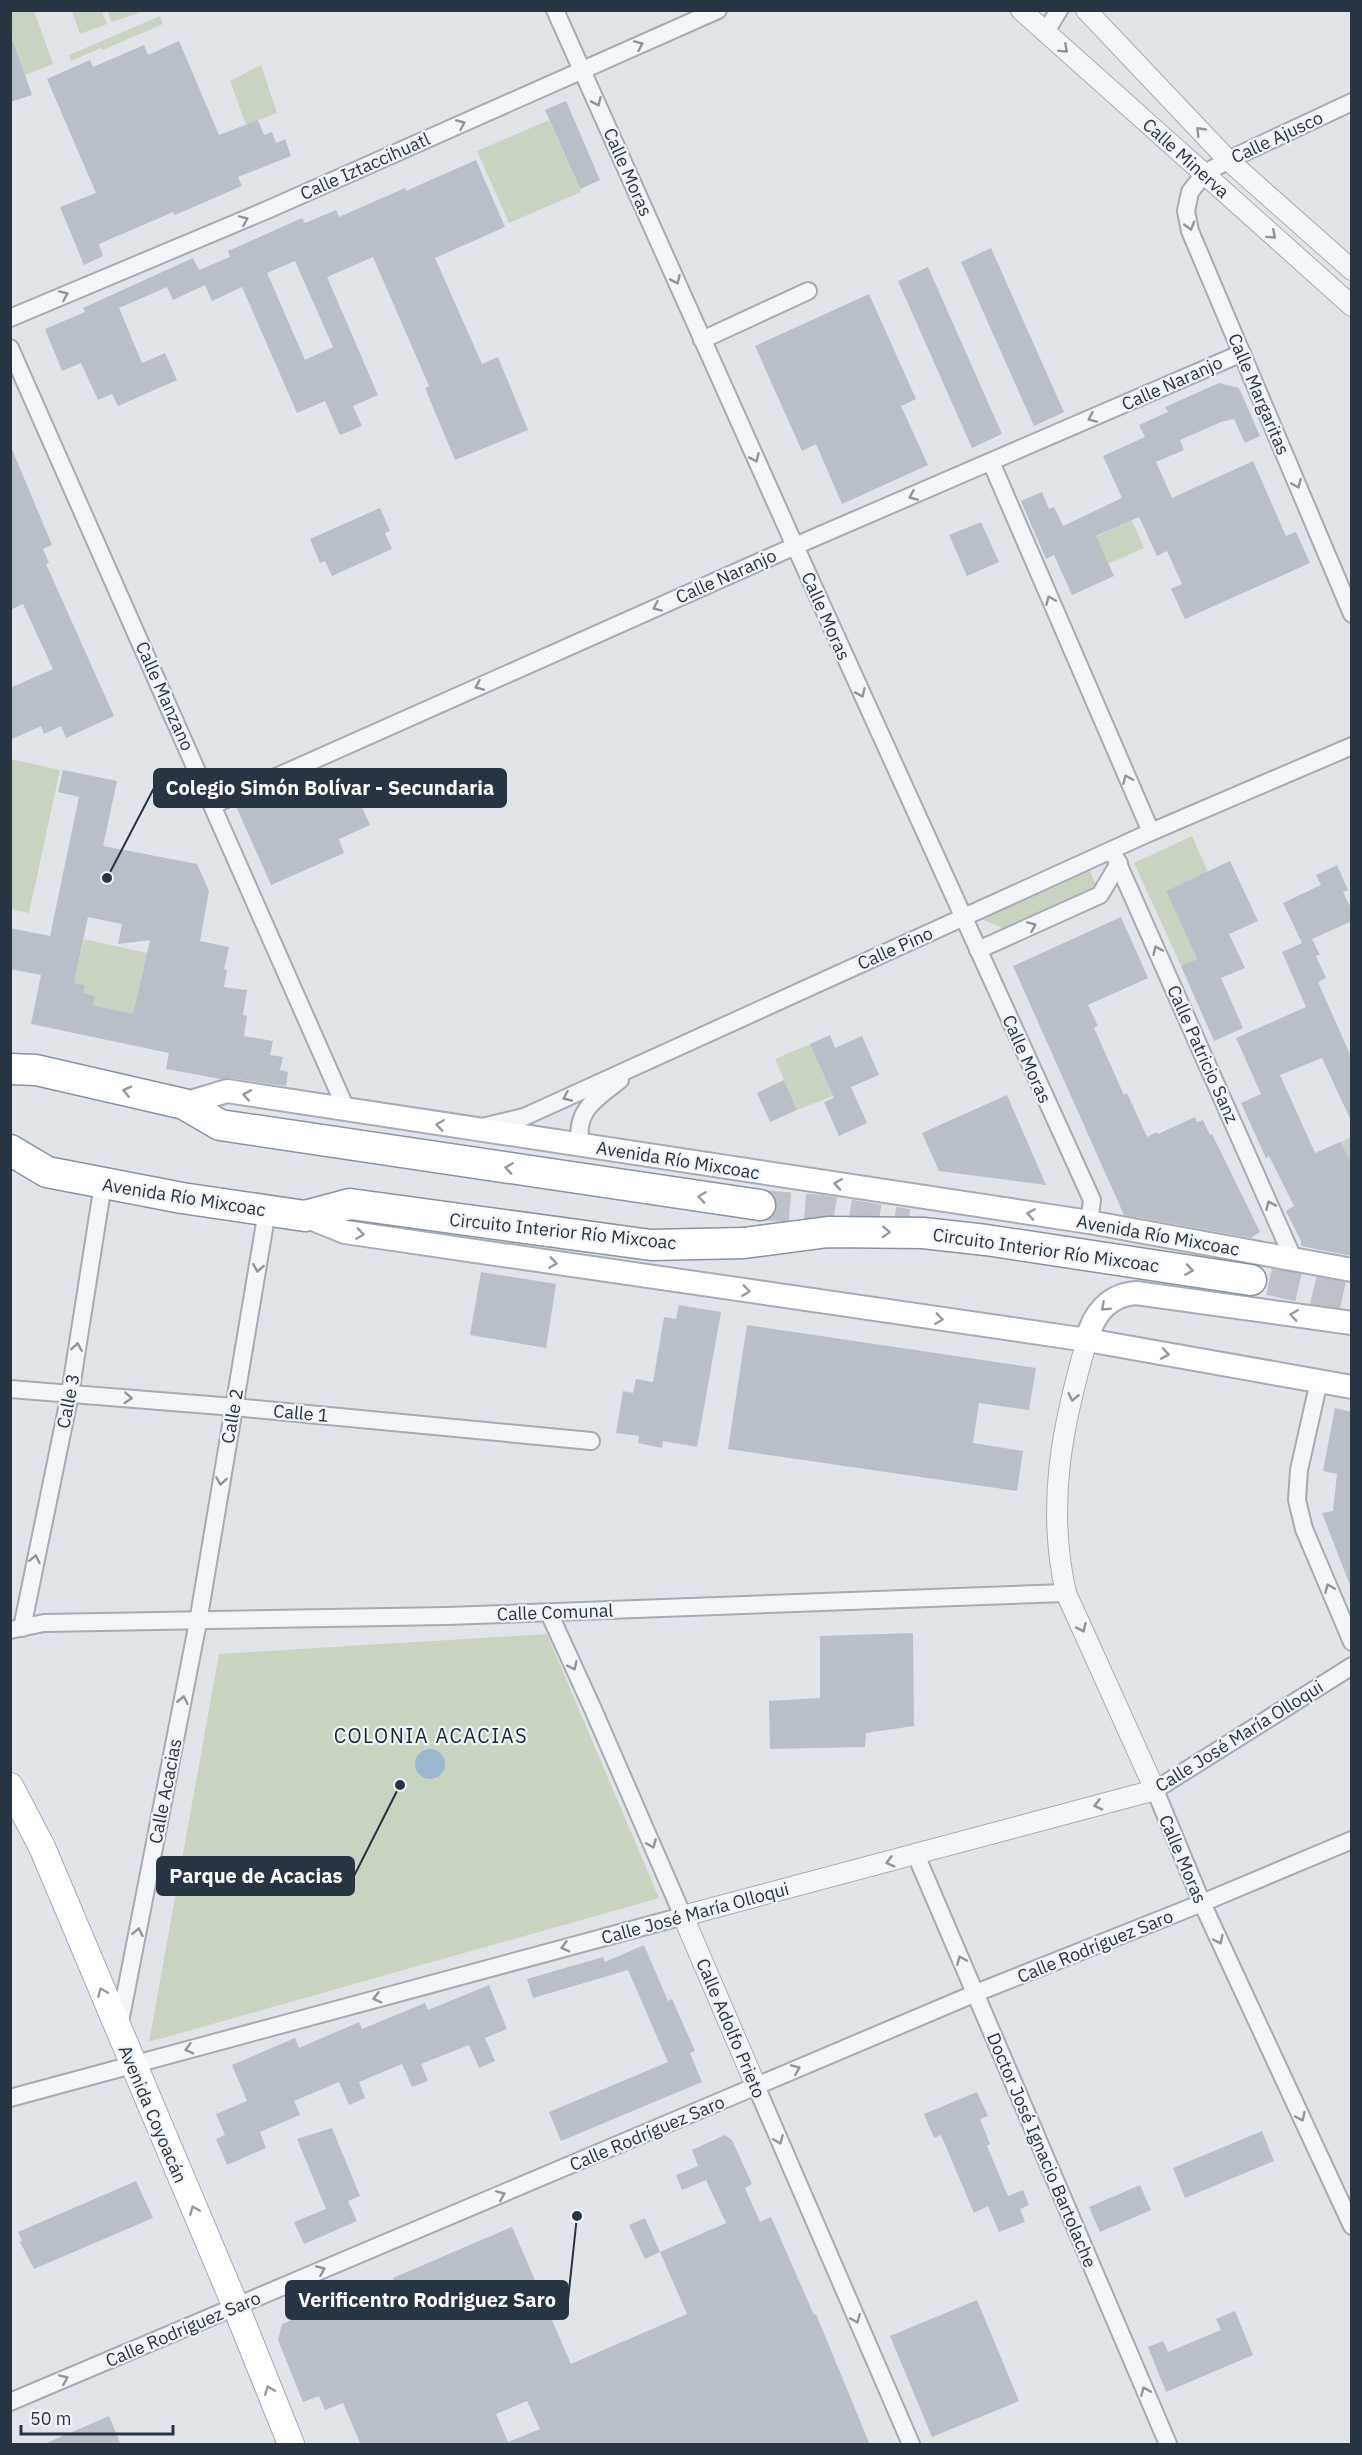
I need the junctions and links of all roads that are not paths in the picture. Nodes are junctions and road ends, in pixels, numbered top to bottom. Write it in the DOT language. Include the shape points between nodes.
graph roads {
  1 [pos="555,10"];
  2 [pos="718,10"];
  3 [pos="1021,10"];
  4 [pos="1059,10"];
  5 [pos="1086,10"];
  6 [pos="1046,33"];
  7 [pos="583,69"];
  8 [pos="1352,102"];
  9 [pos="1228,160"];
  10 [pos="1204,174"];
  11 [pos="1352,270"];
  12 [pos="808,291"];
  13 [pos="1352,306"];
  14 [pos="10,318"];
  15 [pos="702,340"];
  16 [pos="10,348"];
  17 [pos="1242,353"];
  18 [pos="991,462"];
  19 [pos="795,546"];
  20 [pos="1352,614"];
  21 [pos="1352,746"];
  22 [pos="213,805"];
  23 [pos="1151,832"];
  24 [pos="1116,856"];
  25 [pos="963,917"];
  26 [pos="978,950"];
  27 [pos="10,1053"];
  28 [pos="640,1064"];
  29 [pos="23,1070"];
  30 [pos="184,1104"];
  31 [pos="347,1111"];
  32 [pos="470,1129"];
  33 [pos="581,1146"];
  34 [pos="10,1150"];
  35 [pos="10,1171"];
  36 [pos="47,1172"];
  37 [pos="104,1184"];
  38 [pos="760,1205"];
  39 [pos="267,1211"];
  40 [pos="304,1216"];
  41 [pos="1089,1222"];
  42 [pos="1293,1258"];
  43 [pos="1352,1270"];
  44 [pos="1251,1280"];
  45 [pos="1352,1323"];
  46 [pos="1087,1340"];
  47 [pos="1318,1381"];
  48 [pos="1352,1387"];
  49 [pos="10,1389"];
  50 [pos="70,1394"];
  51 [pos="234,1407"];
  52 [pos="591,1441"];
  53 [pos="1066,1593"];
  54 [pos="549,1613"];
  55 [pos="198,1622"];
  56 [pos="17,1623"];
  57 [pos="1352,1642"];
  58 [pos="1352,1666"];
  59 [pos="10,1786"];
  60 [pos="1155,1790"];
  61 [pos="1352,1840"];
  62 [pos="916,1855"];
  63 [pos="1202,1903"];
  64 [pos="683,1916"];
  65 [pos="976,1993"];
  66 [pos="118,2031"];
  67 [pos="132,2065"];
  68 [pos="756,2086"];
  69 [pos="10,2098"];
  70 [pos="1352,2226"];
  71 [pos="236,2307"];
  72 [pos="10,2402"];
  73 [pos="291,2445"];
  74 [pos="910,2445"];
  75 [pos="1168,2445"];
  1 -- 7 [label="street, Calle Moras"];
  7 -- 2 [label="street, Calle Iztaccihuatl, one-way"];
  3 -- 6 [label="street, Calle Minerva"];
  4 -- 6 [label="street"];
  9 -- 5 [label="street, Calle Minerva, one-way"];
  6 -- 10 [label="street, Calle Minerva, one-way"];
  14 -- 7 [label="street, Calle Iztaccihuatl, one-way" via="267,210"];
  7 -- 15 [label="street, Calle Moras, one-way"];
  8 -- 9 [label="street, Calle Ajusco"];
  9 -- 10 [label="street, Calle Ajusco"];
  9 -- 11 [label="street, Calle Minerva"];
  10 -- 13 [label="street, Calle Minerva, one-way"];
  10 -- 17 [label="street, Calle Margaritas, one-way" via="1190,192 1186,211 1190,231"];
  12 -- 15 [label="street"];
  15 -- 19 [label="street, Calle Moras, one-way"];
  16 -- 22 [label="street, Calle Manzano"];
  17 -- 18 [label="street, Calle Naranjo, one-way"];
  17 -- 20 [label="street, Calle Margaritas, one-way"];
  18 -- 19 [label="street, Calle Naranjo, one-way"];
  23 -- 18 [label="street, one-way"];
  19 -- 22 [label="street, Calle Naranjo, one-way"];
  19 -- 25 [label="street, Calle Moras, one-way"];
  21 -- 23 [label="street, Calle Pino"];
  22 -- 31 [label="street, Calle Manzano"];
  23 -- 24 [label="street, Calle Pino"];
  24 -- 25 [label="street, Calle Pino"];
  26 -- 24 [label="street, one-way" via="1101,895"];
  42 -- 24 [label="street, Calle Patricio Sanz, one-way"];
  25 -- 26 [label="street, Calle Moras"];
  25 -- 28 [label="street, Calle Pino"];
  26 -- 41 [label="street, Calle Moras" via="1092,1200"];
  27 -- 29 [label="main road, Avenida Río Mixcoac"];
  28 -- 32 [label="street, Calle Pino, one-way" via="524,1117"];
  28 -- 33 [label="street, Calle Pino" via="586,1109 580,1119"];
  30 -- 29 [label="highway, Avenida Río Mixcoac, one-way"];
  31 -- 30 [label="main road, Avenida Río Mixcoac, one-way" via="227,1091"];
  38 -- 30 [label="highway, one-way" via="220,1125"];
  32 -- 31 [label="main road, Avenida Río Mixcoac, one-way"];
  32 -- 33 [label="main road, Avenida Río Mixcoac"];
  41 -- 33 [label="main road, Avenida Río Mixcoac, one-way"];
  34 -- 36 [label="highway"];
  35 -- 36 [label="main road, Avenida Río Mixcoac"];
  36 -- 37 [label="highway, Avenida Río Mixcoac"];
  37 -- 39 [label="highway, Avenida Río Mixcoac"];
  50 -- 37 [label="street, Calle 3, one-way"];
  39 -- 40 [label="highway, Avenida Río Mixcoac"];
  39 -- 51 [label="street, Calle 2, one-way"];
  40 -- 44 [label="highway, Circuito Interior Río Mixcoac, one-way" via="350,1204 651,1245 744,1243 828,1232 923,1233"];
  40 -- 46 [label="main road, Avenida Río Mixcoac, one-way" via="345,1232"];
  41 -- 42 [label="main road, Avenida Río Mixcoac"];
  42 -- 43 [label="main road, Avenida Río Mixcoac"];
  45 -- 46 [label="main road, one-way" via="1136,1293 1118,1297 1101,1309"];
  46 -- 47 [label="main road, Avenida Río Mixcoac, one-way"];
  46 -- 53 [label="street, Calle Moras, one-way" via="1058,1469 1056,1520"];
  47 -- 48 [label="main road, Avenida Río Mixcoac"];
  57 -- 47 [label="street, one-way" via="1304,1529 1297,1500 1299,1470"];
  49 -- 50 [label="street, Calle 1"];
  50 -- 51 [label="street, Calle 1, one-way"];
  56 -- 50 [label="street, Calle 3, one-way"];
  51 -- 52 [label="street, Calle 1"];
  51 -- 55 [label="street, Calle 2, one-way"];
  53 -- 54 [label="street, Calle Comunal"];
  53 -- 60 [label="street, Calle Moras, one-way"];
  54 -- 55 [label="street, Calle Comunal"];
  54 -- 64 [label="street, Calle Adolfo Prieto, one-way"];
  55 -- 56 [label="street, Calle Comunal"];
  66 -- 55 [label="street, Calle Acacias, one-way"];
  58 -- 60 [label="street, Calle José María Olloqui"];
  66 -- 59 [label="main road, Avenida Coyoacán, one-way" via="42,1847"];
  60 -- 62 [label="street, Calle José María Olloqui, one-way"];
  60 -- 63 [label="street, Calle Moras"];
  61 -- 63 [label="street, Calle Rodríguez Saro"];
  62 -- 64 [label="street, Calle José María Olloqui, one-way"];
  65 -- 62 [label="street, Doctor José Ignacio Bartolache, one-way"];
  63 -- 65 [label="street, Calle Rodríguez Saro"];
  63 -- 70 [label="street, Calle Moras, one-way"];
  64 -- 67 [label="street, Calle José María Olloqui, one-way"];
  64 -- 68 [label="street, Calle Adolfo Prieto"];
  68 -- 65 [label="street, Calle Rodríguez Saro, one-way"];
  75 -- 65 [label="street, Doctor José Ignacio Bartolache, one-way"];
  66 -- 67 [label="main road, Avenida Coyoacán"];
  67 -- 69 [label="street, Calle José María Olloqui"];
  71 -- 67 [label="main road, Avenida Coyoacán, one-way"];
  71 -- 68 [label="street, Calle Rodríguez Saro, one-way"];
  68 -- 74 [label="street, Calle Adolfo Prieto, one-way"];
  72 -- 71 [label="street, Calle Rodríguez Saro, one-way"];
  73 -- 71 [label="main road, Avenida Coyoacán, one-way"];
}
